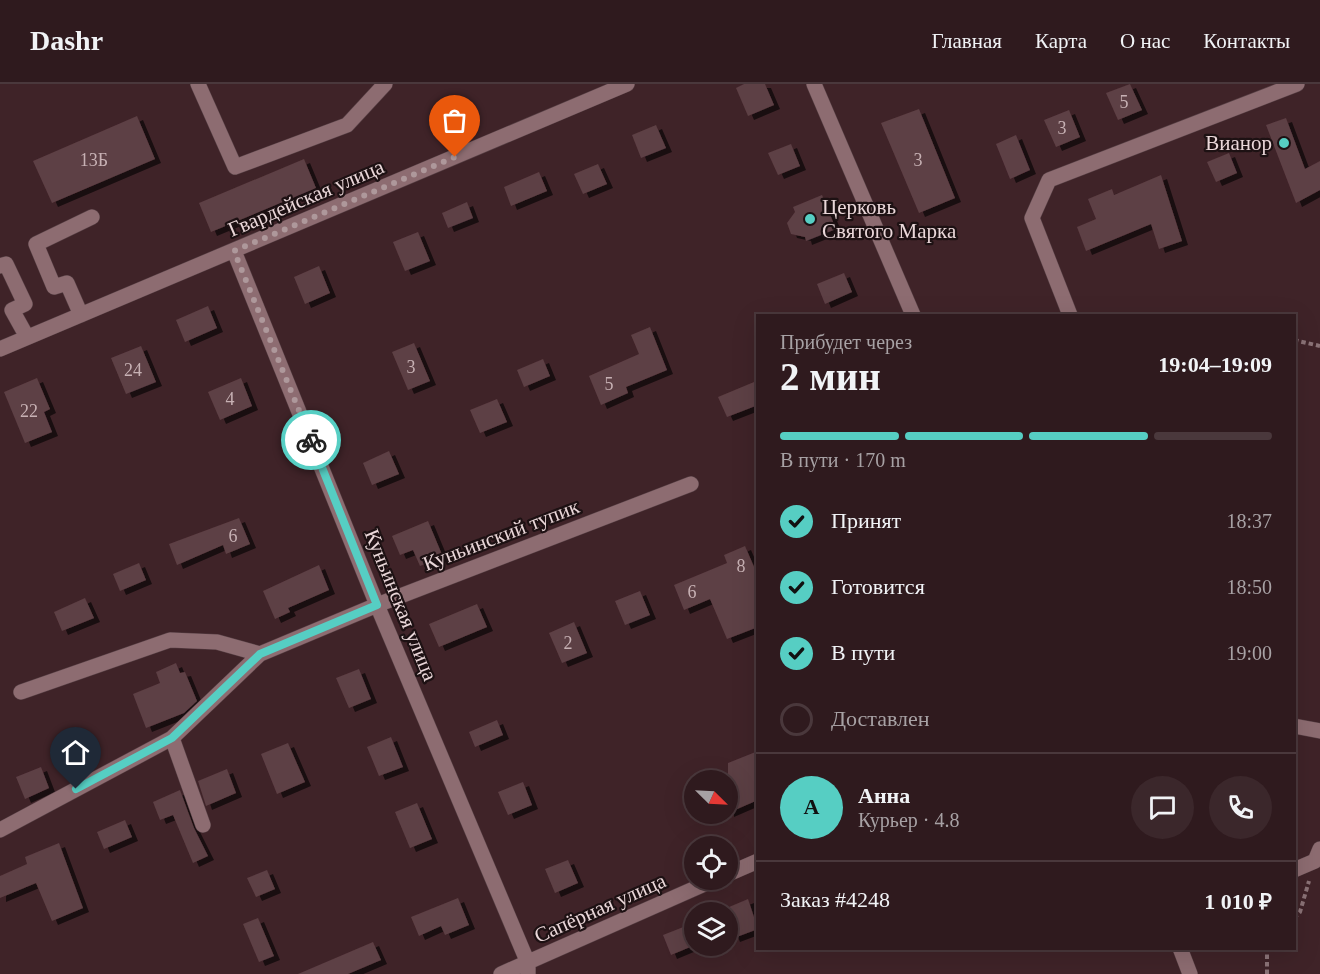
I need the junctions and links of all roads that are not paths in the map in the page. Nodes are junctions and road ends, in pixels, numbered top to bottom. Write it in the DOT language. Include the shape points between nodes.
graph roads {
  1 [pos="198,84"];
  2 [pos="385,84"];
  3 [pos="627,84"];
  4 [pos="814,84"];
  5 [pos="1297,84"];
  6 [pos="608,88"];
  7 [pos="92,217"];
  8 [pos="234,251"];
  9 [pos="0,266"];
  10 [pos="913,314"];
  11 [pos="1070,314"];
  12 [pos="81,315"];
  13 [pos="27,337"];
  14 [pos="0,349"];
  15 [pos="691,484"];
  16 [pos="377,605"];
  17 [pos="260,654"];
  18 [pos="21,692"];
  19 [pos="1296,726"];
  20 [pos="1319,727"];
  21 [pos="172,738"];
  22 [pos="203,825"];
  23 [pos="0,830"];
  24 [pos="1317,855"];
  25 [pos="756,862"];
  26 [pos="1296,869"];
  27 [pos="738,870"];
  28 [pos="693,890"];
  29 [pos="1181,950"];
  30 [pos="528,969"];
  31 [pos="501,974"];
  32 [pos="1190,974"];
  1 -- 2 [label="street" via="235,167 347,125"];
  3 -- 6 [label="street, Гвардейская улица"];
  4 -- 10 [label="street"];
  5 -- 11 [label="street" via="1049,180 1032,218"];
  6 -- 8 [label="street, Гвардейская улица"];
  7 -- 12 [label="street" via="36,244 54,287 67,283"];
  8 -- 12 [label="street, Гвардейская улица"];
  8 -- 16 [label="street, Куньинская улица"];
  9 -- 13 [label="street" via="6,264 25,304 12,310"];
  12 -- 13 [label="street, Гвардейская улица"];
  13 -- 14 [label="street, Гвардейская улица"];
  15 -- 16 [label="street, Куньинский тупик"];
  16 -- 17 [label="street, Куньинский тупик"];
  16 -- 30 [label="street, Куньинская улица"];
  17 -- 18 [label="street" via="217,642 170,640"];
  17 -- 21 [label="street"];
  19 -- 20 [label="street"];
  21 -- 22 [label="street"];
  21 -- 23 [label="street"];
  24 -- 26 [label="street"];
  25 -- 27 [label="street"];
  28 -- 30 [label="street, Сапёрная улица"];
  29 -- 32 [label="street"];
  30 -- 31 [label="street, Сапёрная улица"];
}
